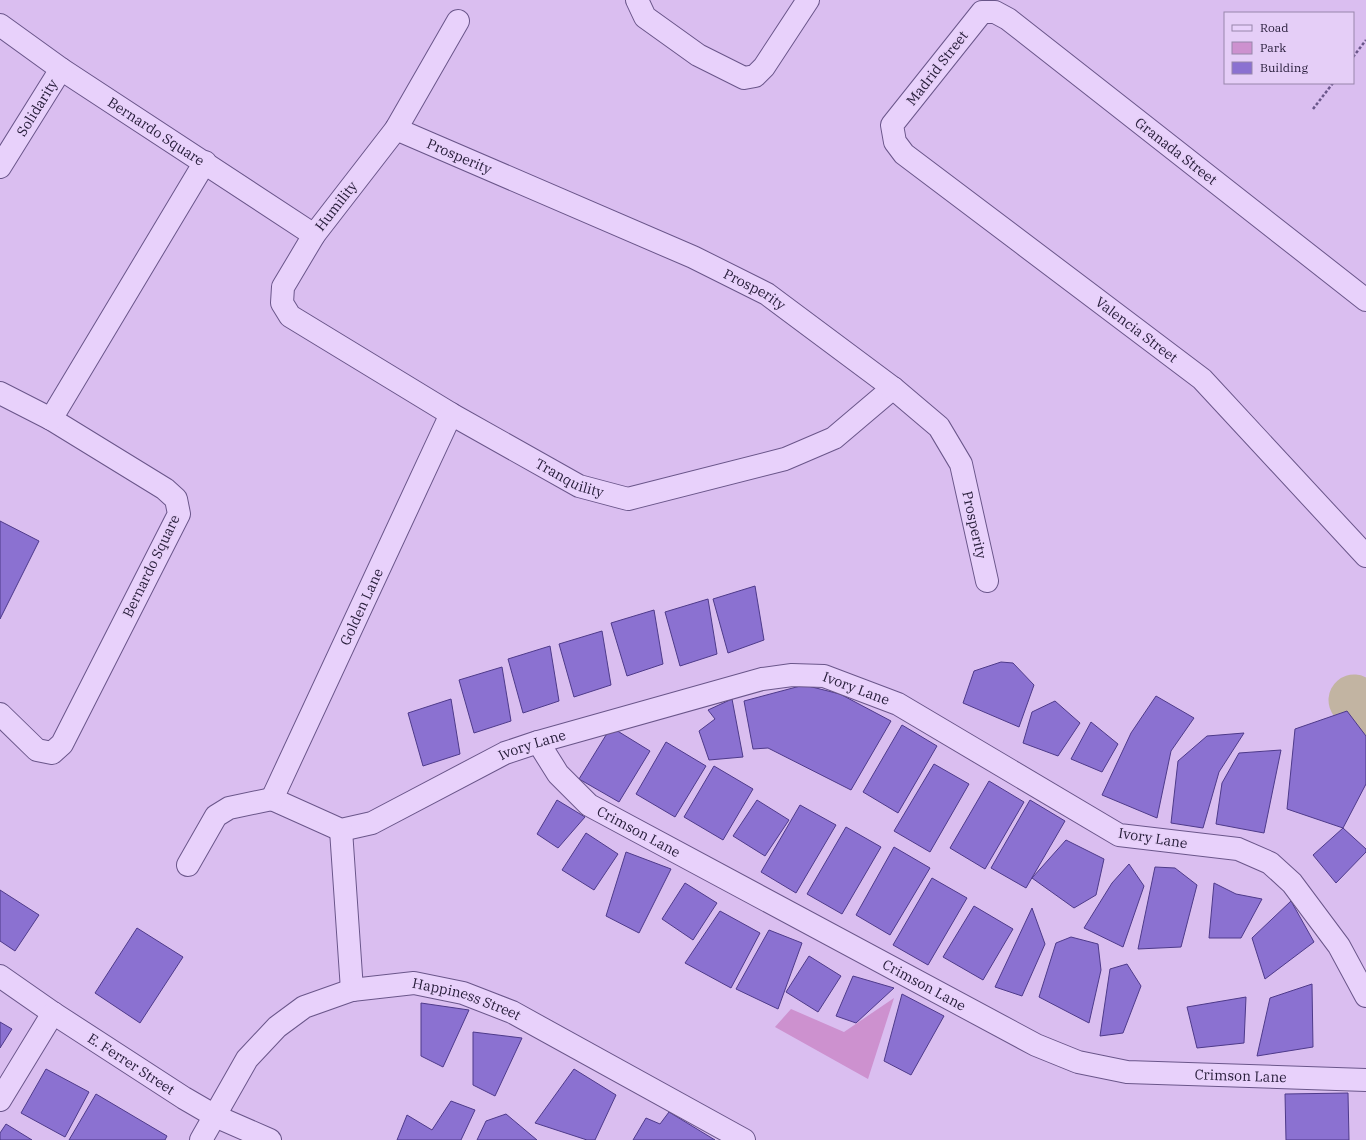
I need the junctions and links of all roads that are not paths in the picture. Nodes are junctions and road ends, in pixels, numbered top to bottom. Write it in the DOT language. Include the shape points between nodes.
graph roads {
  1 [pos="637,0"];
  2 [pos="808,0"];
  3 [pos="982,12"];
  4 [pos="458,21"];
  5 [pos="0,25"];
  6 [pos="61,69"];
  7 [pos="892,125"];
  8 [pos="396,129"];
  9 [pos="205,162"];
  10 [pos="0,167"];
  11 [pos="314,235"];
  12 [pos="283,288"];
  13 [pos="1366,300"];
  14 [pos="893,388"];
  15 [pos="0,393"];
  16 [pos="451,414"];
  17 [pos="51,419"];
  18 [pos="1366,556"];
  19 [pos="987,581"];
  20 [pos="0,714"];
  21 [pos="538,742"];
  22 [pos="272,799"];
  23 [pos="341,830"];
  24 [pos="188,865"];
  25 [pos="0,976"];
  26 [pos="352,990"];
  27 [pos="1366,996"];
  28 [pos="53,1013"];
  29 [pos="1366,1080"];
  30 [pos="0,1100"];
  31 [pos="215,1116"];
  32 [pos="201,1140"];
  33 [pos="270,1140"];
  34 [pos="744,1140"];
  1 -- 2 [label="street" via="645,17 698,55 744,78 755,76 764,67"];
  3 -- 7 [label="street, Madrid Street"];
  3 -- 13 [label="street, Granada Street" via="995,12 1008,19"];
  4 -- 8 [label="street, Humility"];
  5 -- 6 [label="street, Bernardo Square"];
  6 -- 9 [label="street, Bernardo Square"];
  6 -- 10 [label="street, Solidarity"];
  7 -- 18 [label="street, Valencia Street" via="895,142 904,154 1202,379"];
  8 -- 11 [label="street, Humility"];
  8 -- 14 [label="street, Prosperity" via="694,257 767,294"];
  9 -- 11 [label="street, Bernardo Square"];
  9 -- 17 [label="street"];
  11 -- 12 [label="street, Humility"];
  12 -- 16 [label="street, Tranquility" via="282,303 290,316"];
  14 -- 16 [label="street, Tranquility" via="834,438 785,458 628,499 579,486"];
  14 -- 19 [label="street, Prosperity" via="939,426 961,464"];
  15 -- 17 [label="street, Bernardo Square"];
  16 -- 22 [label="street, Golden Lane"];
  17 -- 20 [label="street, Bernardo Square" via="165,489 176,500 179,514 62,744 52,752 37,750"];
  21 -- 23 [label="street, Ivory Lane" via="505,753 372,823"];
  21 -- 27 [label="street, Ivory Lane" via="762,679 792,675 824,676 898,704 1119,835 1238,849 1270,863 1292,883 1339,946"];
  21 -- 29 [label="street, Crimson Lane" via="558,774 589,805 1036,1045 1078,1062 1127,1072"];
  22 -- 23 [label="street"];
  22 -- 24 [label="street" via="229,808 216,816"];
  23 -- 26 [label="street"];
  25 -- 28 [label="street, E. Ferrer Street"];
  26 -- 31 [label="street, Happiness Street" via="304,1007 277,1027 247,1059"];
  26 -- 34 [label="street, Happiness Street" via="414,983 463,993 512,1012"];
  28 -- 30 [label="street"];
  28 -- 31 [label="street, E. Ferrer Street"];
  31 -- 32 [label="street, Happiness Street"];
  31 -- 33 [label="street, E. Ferrer Street"];
}
